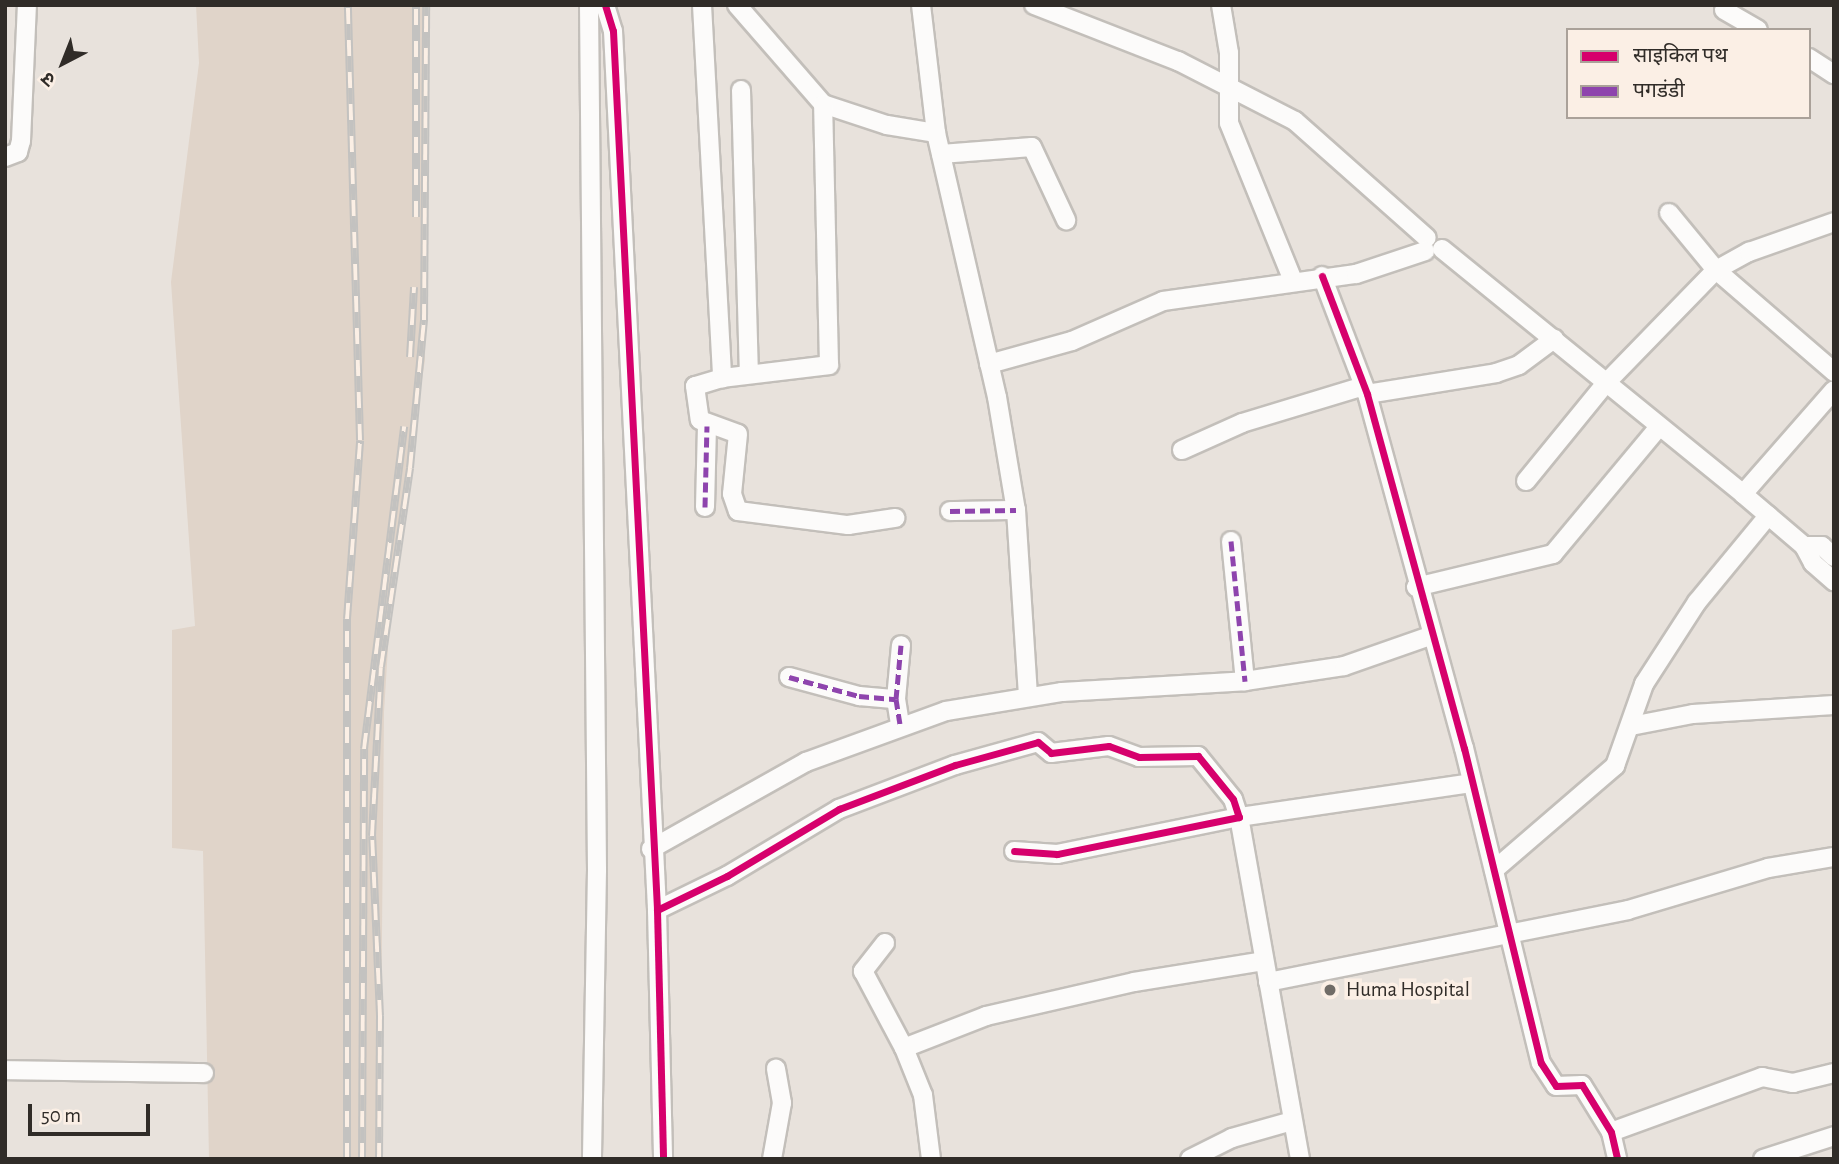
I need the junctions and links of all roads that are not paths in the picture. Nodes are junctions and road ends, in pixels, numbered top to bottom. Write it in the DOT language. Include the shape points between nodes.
graph roads {
  1 [pos="27,5"];
  2 [pos="589,5"];
  3 [pos="605,5"];
  4 [pos="702,5"];
  5 [pos="737,5"];
  6 [pos="921,5"];
  7 [pos="1034,5"];
  8 [pos="1220,5"];
  9 [pos="1724,10"];
  10 [pos="1755,28"];
  11 [pos="1811,59"];
  12 [pos="1834,74"];
  13 [pos="1229,87"];
  14 [pos="741,90"];
  15 [pos="822,104"];
  16 [pos="936,133"];
  17 [pos="941,154"];
  18 [pos="5,157"];
  19 [pos="1669,213"];
  20 [pos="1066,220"];
  21 [pos="1834,222"];
  22 [pos="1431,246"];
  23 [pos="1716,270"];
  24 [pos="1322,276"];
  25 [pos="1293,281"];
  26 [pos="1554,340"];
  27 [pos="989,364"];
  28 [pos="1834,372"];
  29 [pos="748,374"];
  30 [pos="722,378"];
  31 [pos="1605,384"];
  32 [pos="1366,390"];
  33 [pos="1834,390"];
  34 [pos="707,426"];
  35 [pos="1658,428"];
  36 [pos="1182,450"];
  37 [pos="1526,481"];
  38 [pos="1743,494"];
  39 [pos="705,507"];
  40 [pos="1016,510"];
  41 [pos="950,512"];
  42 [pos="1768,516"];
  43 [pos="895,518"];
  44 [pos="1231,541"];
  45 [pos="1804,546"];
  46 [pos="1834,557"];
  47 [pos="1834,581"];
  48 [pos="1416,587"];
  49 [pos="1430,636"];
  50 [pos="901,645"];
  51 [pos="789,677"];
  52 [pos="1245,681"];
  53 [pos="1028,697"];
  54 [pos="896,699"];
  55 [pos="1834,705"];
  56 [pos="900,724"];
  57 [pos="1631,726"];
  58 [pos="1471,783"];
  59 [pos="1240,817"];
  60 [pos="651,849"];
  61 [pos="1014,851"];
  62 [pos="1834,857"];
  63 [pos="1494,870"];
  64 [pos="657,909"];
  65 [pos="1507,932"];
  66 [pos="885,943"];
  67 [pos="1264,961"];
  68 [pos="1268,982"];
  69 [pos="904,1048"];
  70 [pos="776,1069"];
  71 [pos="5,1070"];
  72 [pos="204,1073"];
  73 [pos="1834,1073"];
  74 [pos="1292,1121"];
  75 [pos="1611,1132"];
  76 [pos="1834,1136"];
  77 [pos="592,1159"];
  78 [pos="663,1159"];
  79 [pos="772,1159"];
  80 [pos="931,1159"];
  81 [pos="1190,1159"];
  82 [pos="1300,1159"];
  83 [pos="1617,1159"];
  84 [pos="1763,1159"];
  1 -- 18 [label="street" via="21,141 18,152"];
  2 -- 77 [label="street" via="597,856"];
  3 -- 60 [label="street" via="613,31"];
  4 -- 30 [label="street"];
  5 -- 15 [label="street"];
  6 -- 16 [label="street"];
  7 -- 13 [label="street" via="1178,61"];
  8 -- 13 [label="street"];
  9 -- 10 [label="street"];
  11 -- 12 [label="street"];
  13 -- 22 [label="street" via="1295,121"];
  13 -- 25 [label="street" via="1230,123"];
  14 -- 29 [label="street"];
  15 -- 16 [label="street" via="887,125"];
  15 -- 29 [label="street" via="832,357 824,369"];
  16 -- 17 [label="street"];
  17 -- 20 [label="street" via="1032,147"];
  17 -- 27 [label="street"];
  19 -- 23 [label="street"];
  21 -- 23 [label="street" via="1749,252"];
  22 -- 24 [label="street" via="1385,267"];
  22 -- 26 [label="street"];
  23 -- 28 [label="street"];
  23 -- 31 [label="street"];
  24 -- 25 [label="street"];
  24 -- 32 [label="street"];
  25 -- 27 [label="street" via="1163,301 1072,341"];
  26 -- 31 [label="street"];
  26 -- 32 [label="street" via="1519,365 1496,373"];
  27 -- 40 [label="street"];
  29 -- 30 [label="street"];
  30 -- 34 [label="street" via="695,386 699,419"];
  31 -- 35 [label="street"];
  31 -- 37 [label="street"];
  32 -- 36 [label="street" via="1242,423"];
  32 -- 48 [label="street"];
  33 -- 38 [label="street"];
  34 -- 39 [label="street"];
  34 -- 43 [label="street" via="738,435 732,494 738,511 848,526"];
  35 -- 38 [label="street"];
  35 -- 48 [label="street" via="1553,554"];
  38 -- 42 [label="street"];
  40 -- 41 [label="street"];
  40 -- 53 [label="street"];
  42 -- 45 [label="street"];
  42 -- 57 [label="street" via="1697,601 1644,684"];
  44 -- 52 [label="street"];
  45 -- 46 [label="street" via="1822,547"];
  45 -- 47 [label="street" via="1813,563"];
  48 -- 49 [label="street"];
  49 -- 52 [label="street" via="1345,666"];
  49 -- 58 [label="street"];
  50 -- 54 [label="street"];
  51 -- 54 [label="street" via="859,696"];
  52 -- 53 [label="street"];
  53 -- 56 [label="street"];
  54 -- 56 [label="street"];
  55 -- 57 [label="street" via="1693,714"];
  56 -- 60 [label="street" via="806,762"];
  57 -- 63 [label="street" via="1609,773"];
  58 -- 59 [label="street"];
  58 -- 63 [label="street"];
  59 -- 61 [label="street" via="1057,854"];
  59 -- 64 [label="street" via="1233,799 1198,756 1139,757 1109,746 1051,753 1038,742 956,765 839,809 727,876"];
  59 -- 67 [label="street"];
  60 -- 64 [label="street"];
  62 -- 65 [label="street" via="1768,868 1686,897"];
  63 -- 65 [label="street"];
  64 -- 78 [label="street"];
  65 -- 68 [label="street"];
  65 -- 75 [label="street" via="1547,1078 1560,1088 1582,1085"];
  66 -- 69 [label="street" via="863,971"];
  67 -- 68 [label="street"];
  67 -- 69 [label="street" via="1134,982 986,1016"];
  68 -- 74 [label="street"];
  69 -- 80 [label="street" via="923,1096"];
  70 -- 79 [label="street" via="782,1103"];
  71 -- 72 [label="street"];
  73 -- 75 [label="street" via="1793,1083 1762,1077"];
  74 -- 81 [label="street" via="1232,1138"];
  74 -- 82 [label="street"];
  75 -- 83 [label="street"];
  76 -- 84 [label="street"];
}
